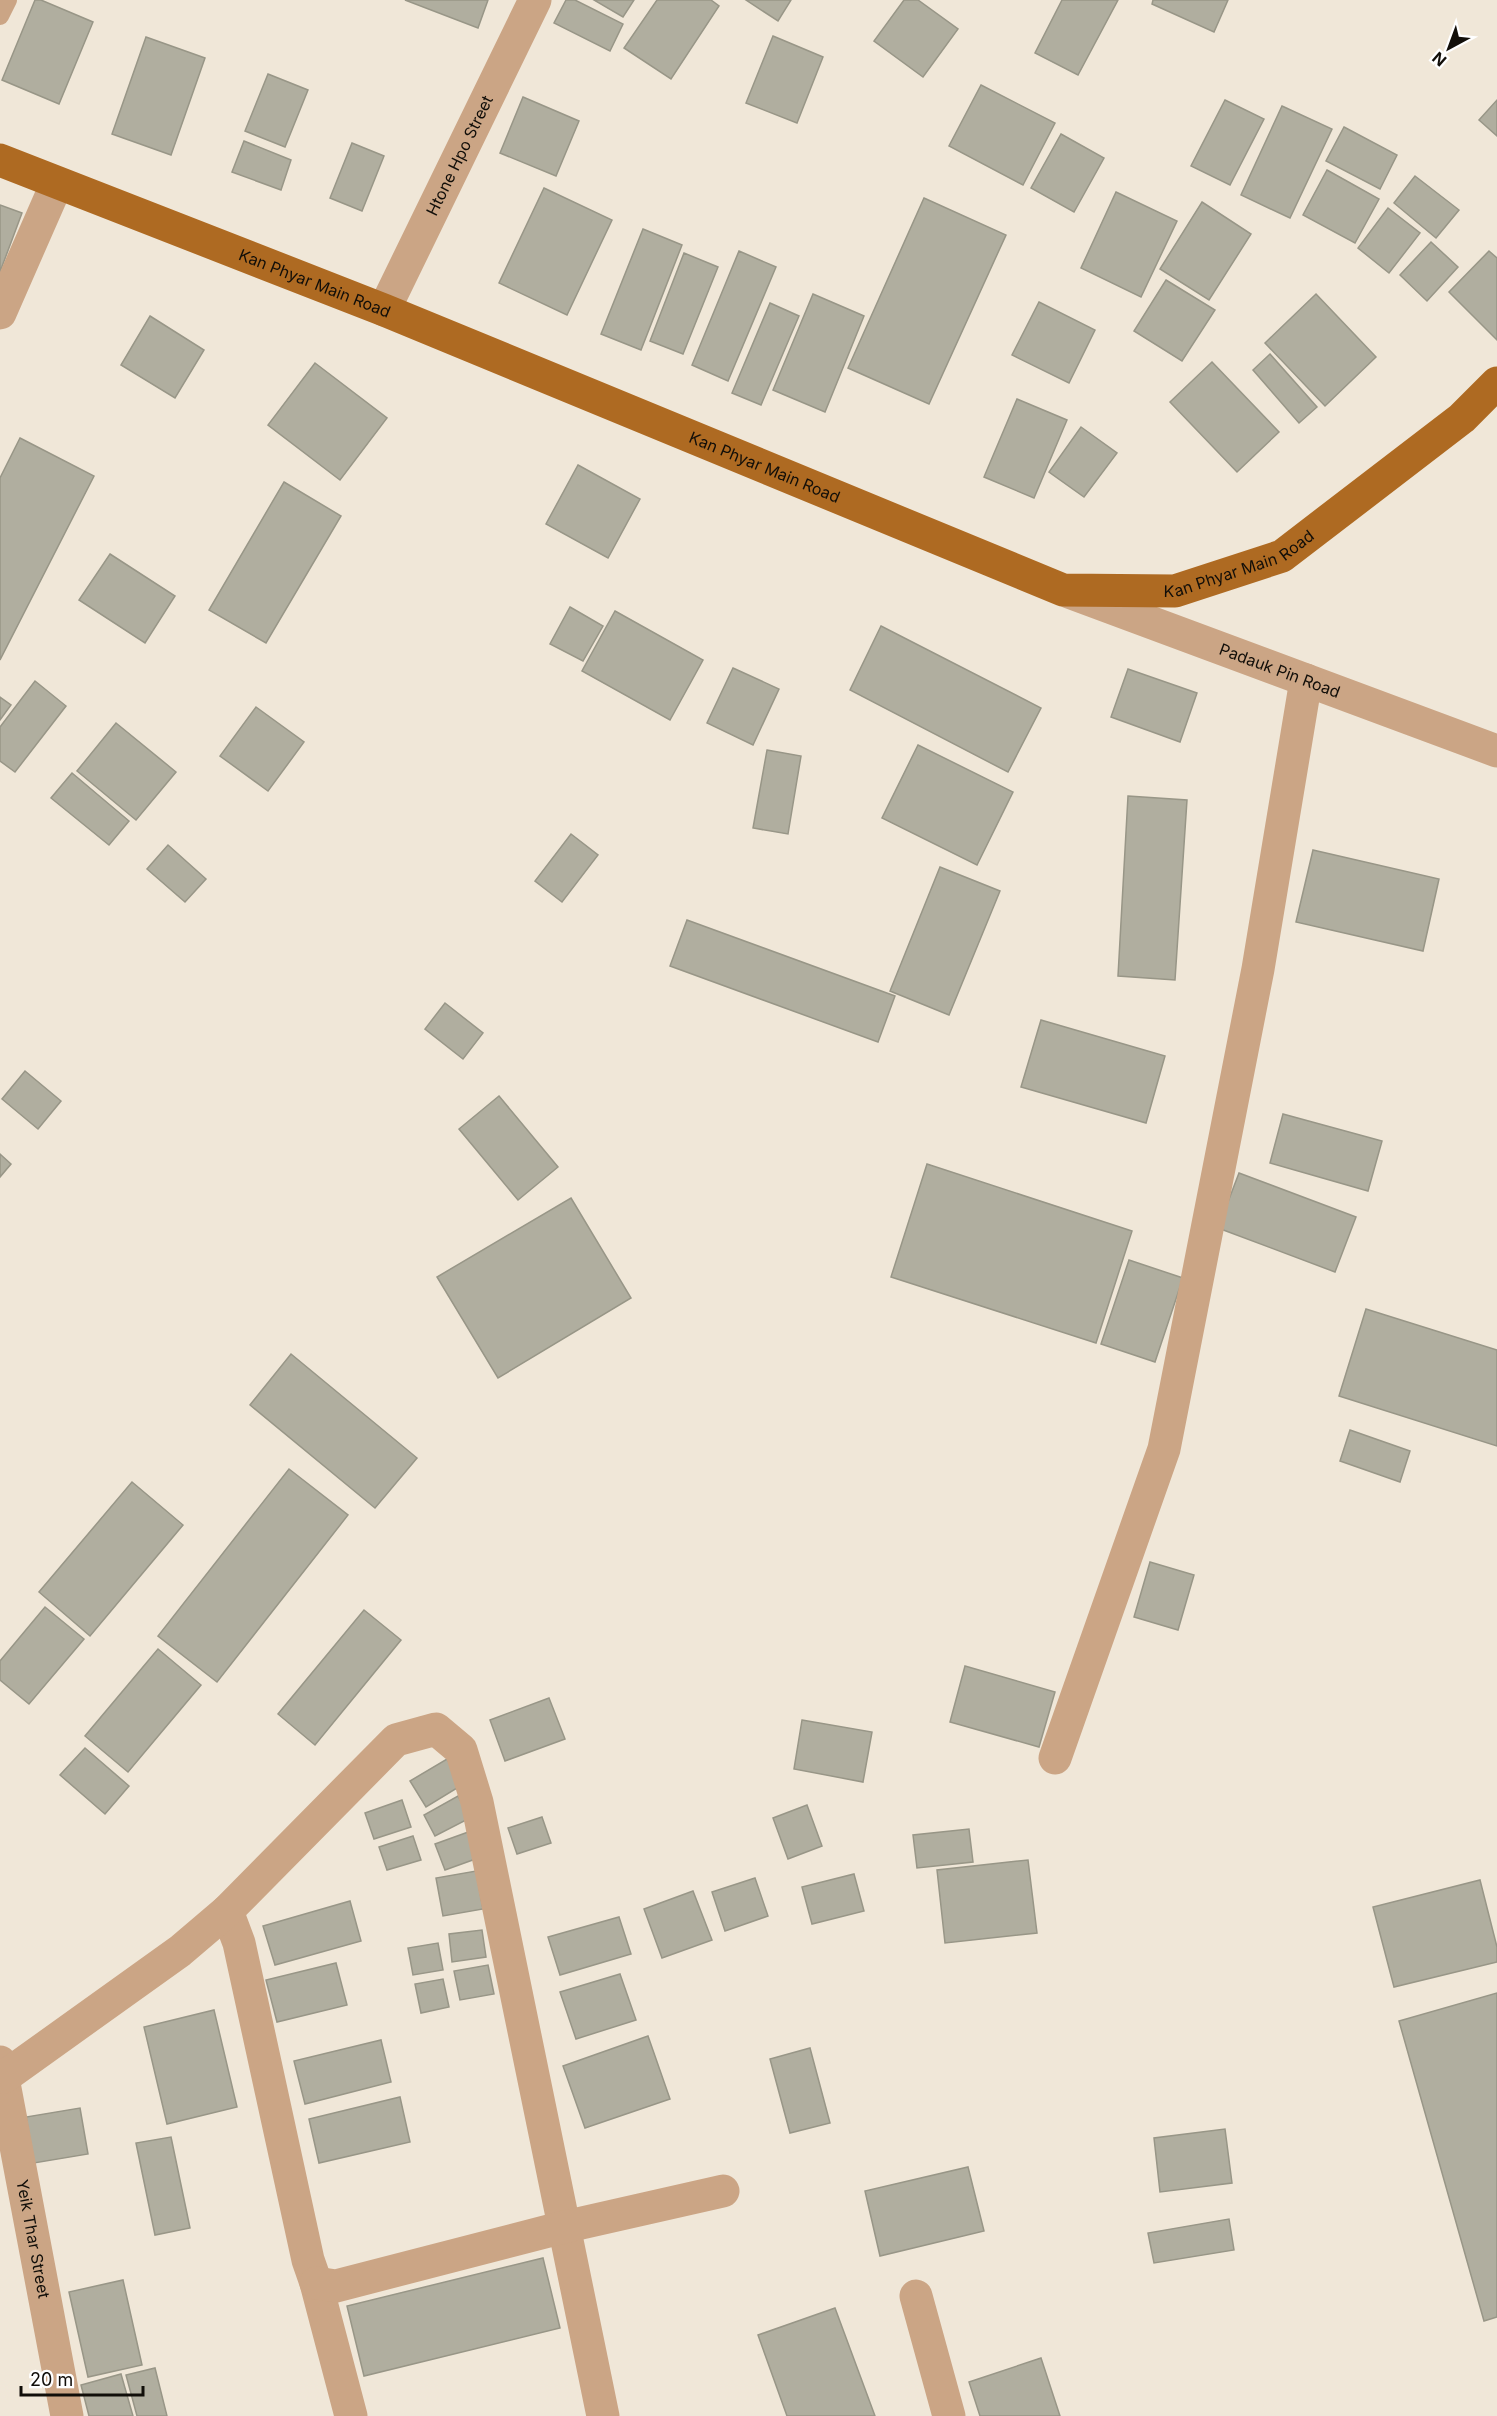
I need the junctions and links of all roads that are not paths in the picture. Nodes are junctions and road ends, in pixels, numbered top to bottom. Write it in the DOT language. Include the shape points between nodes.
graph roads {
  1 [pos="8,0"];
  2 [pos="535,0"];
  3 [pos="0,16"];
  4 [pos="0,160"];
  5 [pos="57,183"];
  6 [pos="384,310"];
  7 [pos="0,313"];
  8 [pos="1497,383"];
  9 [pos="1063,590"];
  10 [pos="1306,680"];
  11 [pos="1497,751"];
  12 [pos="1055,1758"];
  13 [pos="227,1911"];
  14 [pos="2,2069"];
  15 [pos="723,2191"];
  16 [pos="564,2227"];
  17 [pos="316,2283"];
  18 [pos="916,2296"];
  19 [pos="67,2416"];
  20 [pos="351,2416"];
  21 [pos="603,2416"];
  22 [pos="949,2416"];
  1 -- 3 [label="lane"];
  2 -- 6 [label="street, Htone Hpo Street"];
  4 -- 5 [label="main road, Kan Phyar Main Road"];
  5 -- 6 [label="main road, Kan Phyar Main Road"];
  5 -- 7 [label="street"];
  6 -- 9 [label="main road, Kan Phyar Main Road"];
  8 -- 9 [label="main road, Kan Phyar Main Road" via="1462,418 1282,556 1175,591"];
  9 -- 10 [label="street, Padauk Pin Road"];
  10 -- 11 [label="street, Padauk Pin Road"];
  10 -- 12 [label="street" via="1258,969 1164,1449"];
  13 -- 14 [label="street" via="180,1951"];
  13 -- 16 [label="street" via="396,1740 436,1729 461,1750 477,1802"];
  13 -- 17 [label="street" via="239,1943"];
  14 -- 19 [label="street, Yeik Thar Street"];
  15 -- 16 [label="street"];
  16 -- 17 [label="street" via="336,2286"];
  16 -- 21 [label="street"];
  17 -- 20 [label="street"];
  18 -- 22 [label="street"];
}
